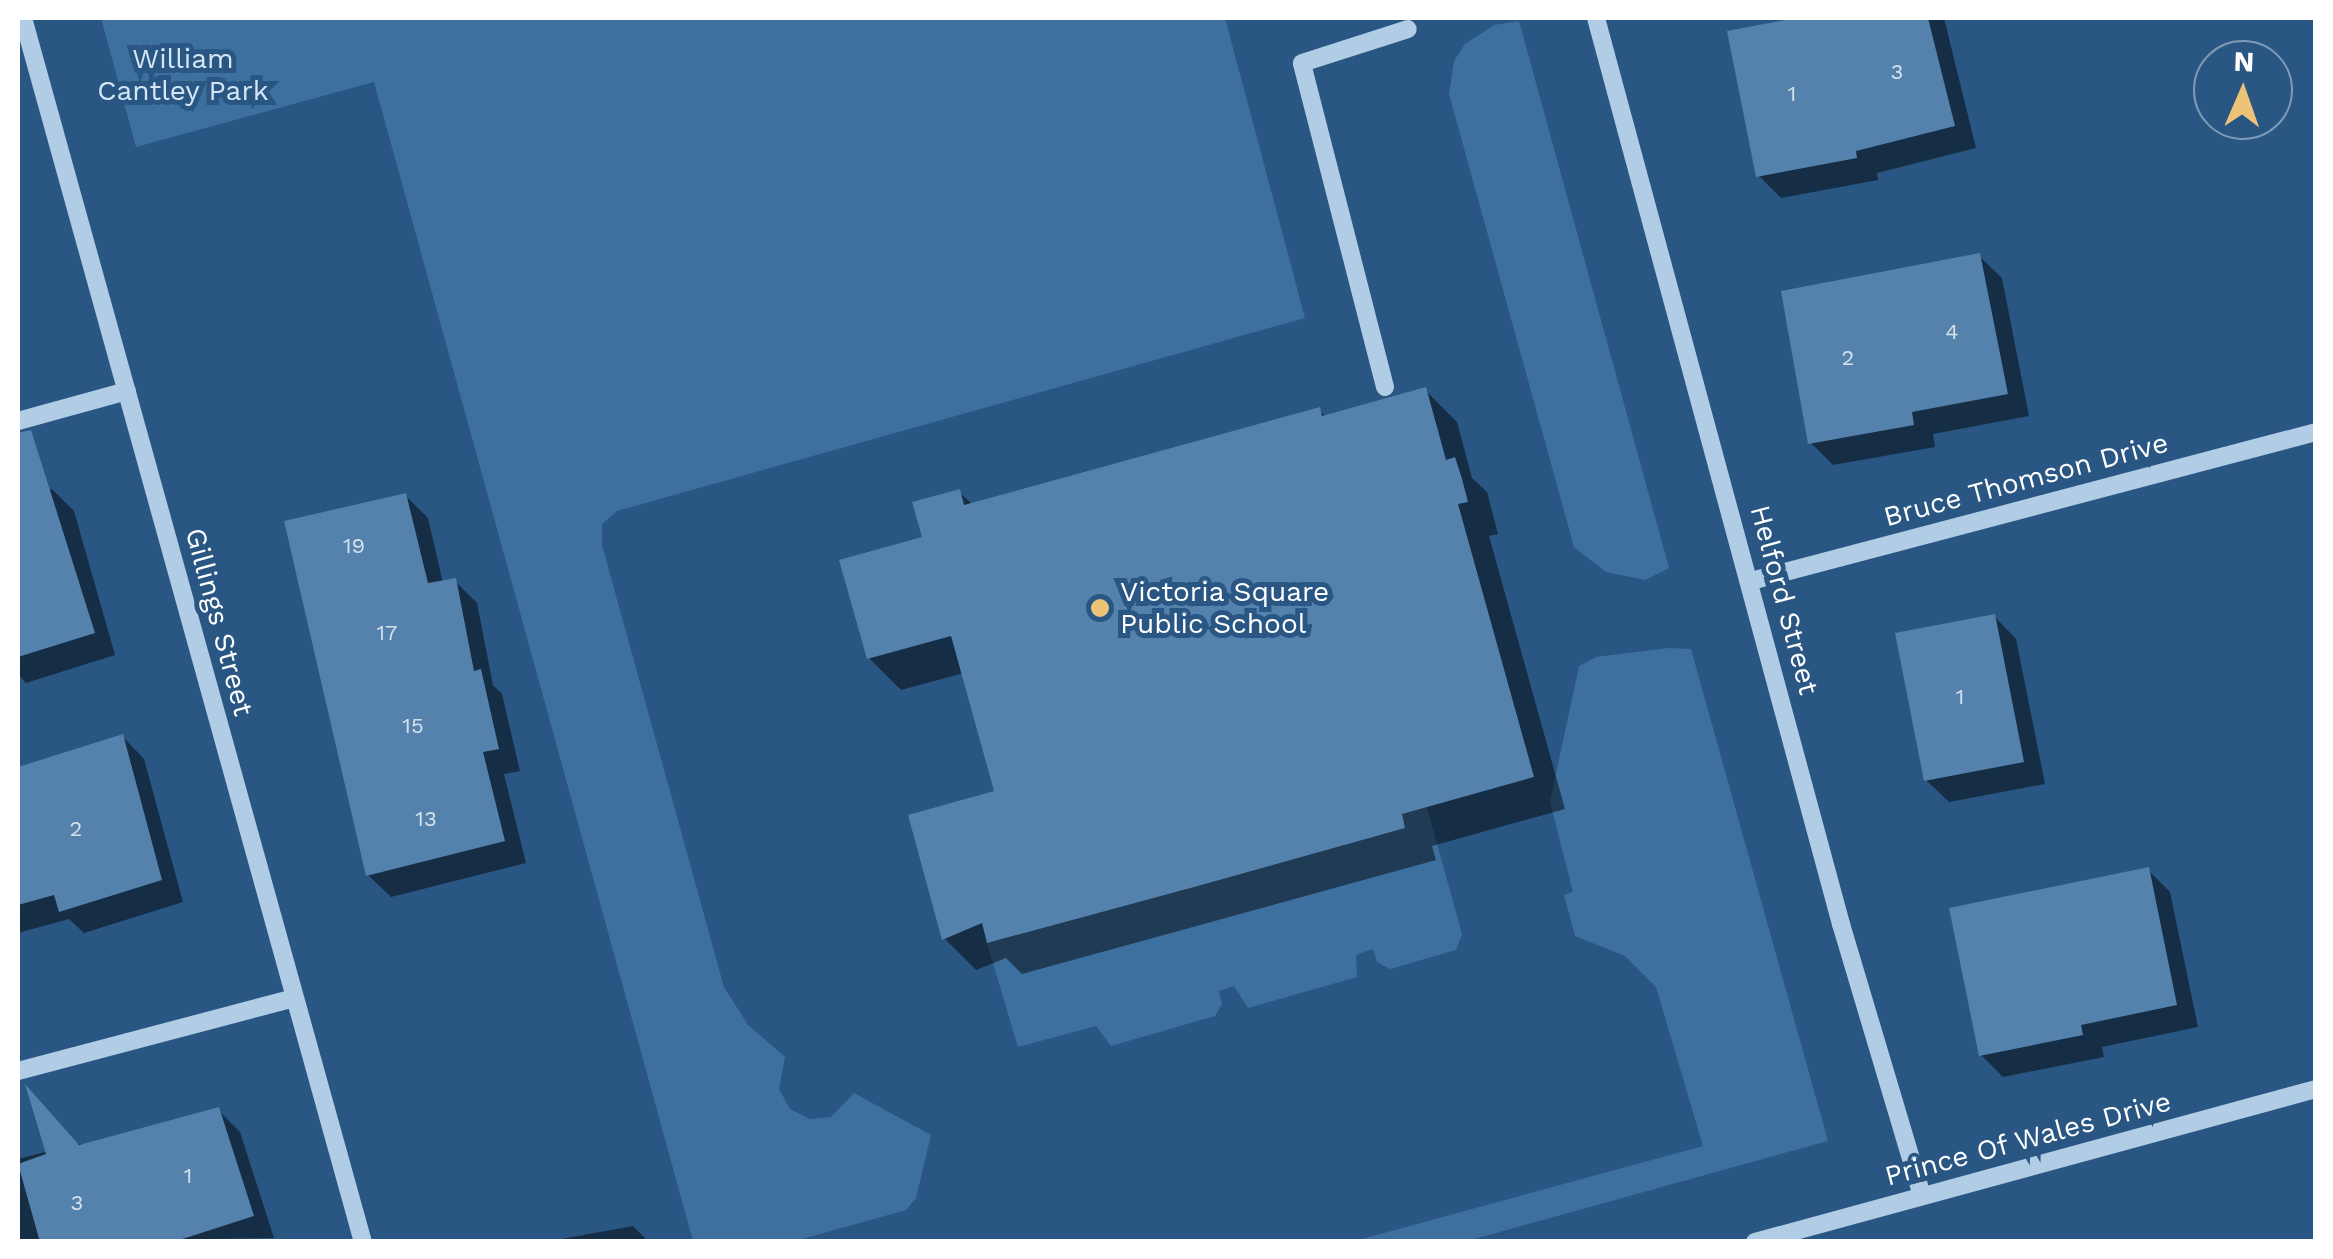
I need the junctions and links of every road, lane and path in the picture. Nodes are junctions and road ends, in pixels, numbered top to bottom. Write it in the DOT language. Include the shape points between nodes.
graph roads {
  1 [pos="24,18"];
  2 [pos="1596,18"];
  3 [pos="1408,29"];
  4 [pos="1384,387"];
  5 [pos="127,391"];
  6 [pos="18,421"];
  7 [pos="2316,432"];
  8 [pos="1751,582"];
  9 [pos="294,998"];
  10 [pos="18,1071"];
  11 [pos="2316,1089"];
  12 [pos="1922,1196"];
  13 [pos="364,1242"];
  14 [pos="1755,1242"];
  1 -- 5 [label="street, Gillings Street"];
  2 -- 8 [label="street, Helford Street"];
  3 -- 4 [label="street" via="1302,63"];
  5 -- 6 [label="street"];
  5 -- 9 [label="street, Gillings Street"];
  7 -- 8 [label="street, Bruce Thomson Drive"];
  8 -- 12 [label="street, Helford Street"];
  9 -- 10 [label="street"];
  9 -- 13 [label="street, Gillings Street"];
  11 -- 12 [label="street, Prince Of Wales Drive"];
  12 -- 14 [label="street, Prince Of Wales Drive"];
}
